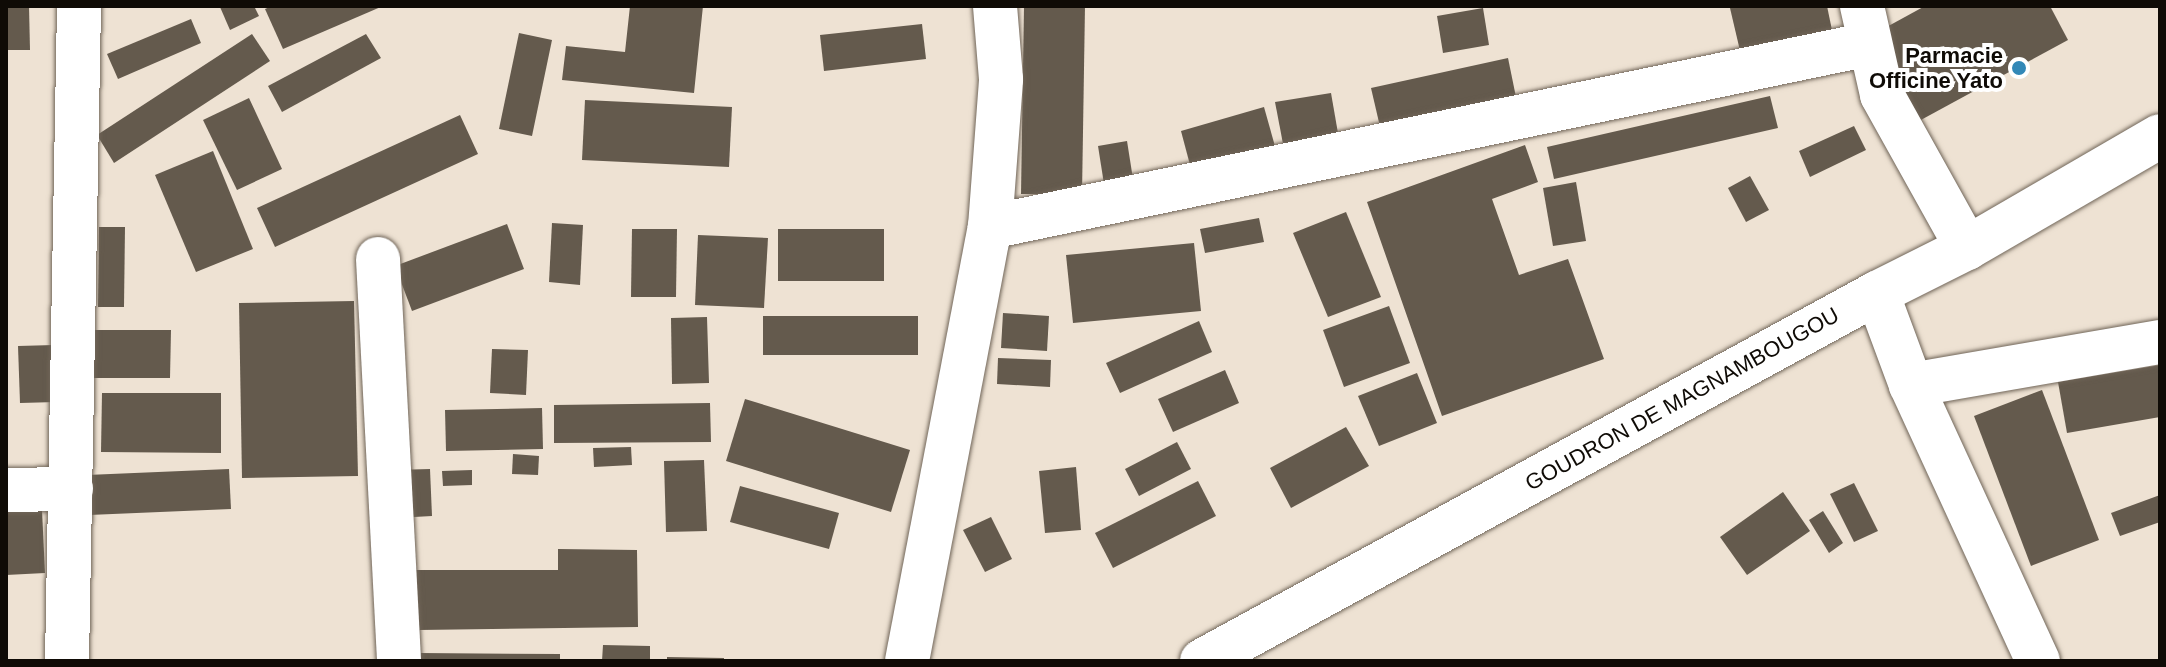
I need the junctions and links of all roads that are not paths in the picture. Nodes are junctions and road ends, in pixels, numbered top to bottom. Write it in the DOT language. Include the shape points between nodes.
graph roads {
  1 [pos="79,6"];
  2 [pos="995,6"];
  3 [pos="1865,25"];
  4 [pos="2160,136"];
  5 [pos="990,227"];
  6 [pos="1967,248"];
  7 [pos="378,259"];
  8 [pos="1877,293"];
  9 [pos="2160,342"];
  10 [pos="1911,385"];
  11 [pos="71,489"];
  12 [pos="6,490"];
  13 [pos="2030,658"];
  14 [pos="67,661"];
  15 [pos="399,661"];
  16 [pos="907,661"];
  17 [pos="1202,661"];
  1 -- 11 [label="street"];
  2 -- 5 [label="street" via="1001,79"];
  3 -- 5 [label="street"];
  3 -- 6 [label="street" via="1882,95"];
  4 -- 6 [label="street, GOUDRON DE MAGNAMBOUGOU"];
  5 -- 16 [label="street"];
  6 -- 8 [label="street, GOUDRON DE MAGNAMBOUGOU"];
  7 -- 15 [label="street"];
  8 -- 10 [label="street"];
  8 -- 17 [label="street, GOUDRON DE MAGNAMBOUGOU"];
  9 -- 10 [label="street"];
  10 -- 13 [label="street"];
  11 -- 12 [label="street"];
  11 -- 14 [label="street"];
}
